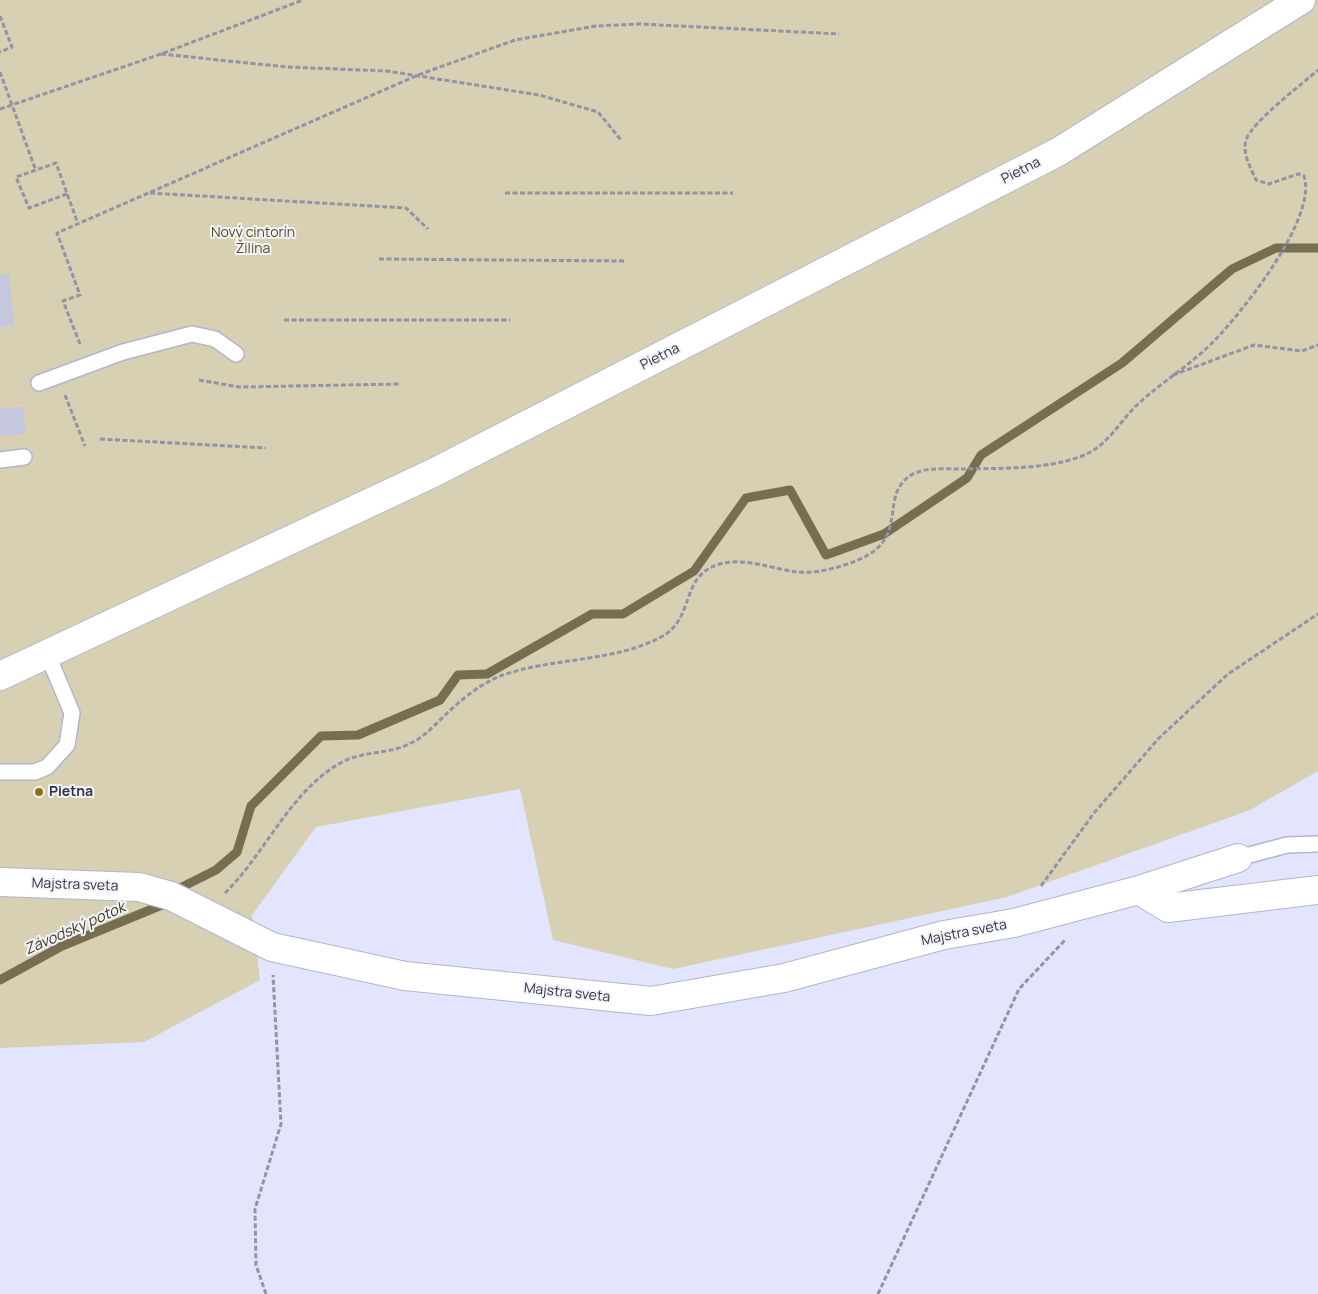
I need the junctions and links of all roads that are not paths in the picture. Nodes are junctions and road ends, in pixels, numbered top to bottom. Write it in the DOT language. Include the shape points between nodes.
graph roads {
  1 [pos="1301,0"];
  2 [pos="236,354"];
  3 [pos="40,383"];
  4 [pos="24,457"];
  5 [pos="0,460"];
  6 [pos="47,652"];
  7 [pos="0,676"];
  8 [pos="0,772"];
  9 [pos="1318,844"];
  10 [pos="1238,858"];
  11 [pos="0,882"];
  12 [pos="1139,890"];
  13 [pos="1318,890"];
  1 -- 6 [label="street, Pietna" via="1058,152 433,474"];
  2 -- 3 [label="lane" via="215,339 192,334 123,352"];
  4 -- 5 [label="lane"];
  6 -- 7 [label="street, Pietna"];
  6 -- 8 [label="lane" via="72,713 67,745 46,767 35,772"];
  9 -- 10 [label="lane" via="1287,845"];
  10 -- 12 [label="street, Majstra sveta"];
  11 -- 12 [label="street, Majstra sveta" via="138,887 171,896 272,947 405,976 651,1001 784,978 944,935 1014,923"];
  12 -- 13 [label="street" via="1168,908"];
}
